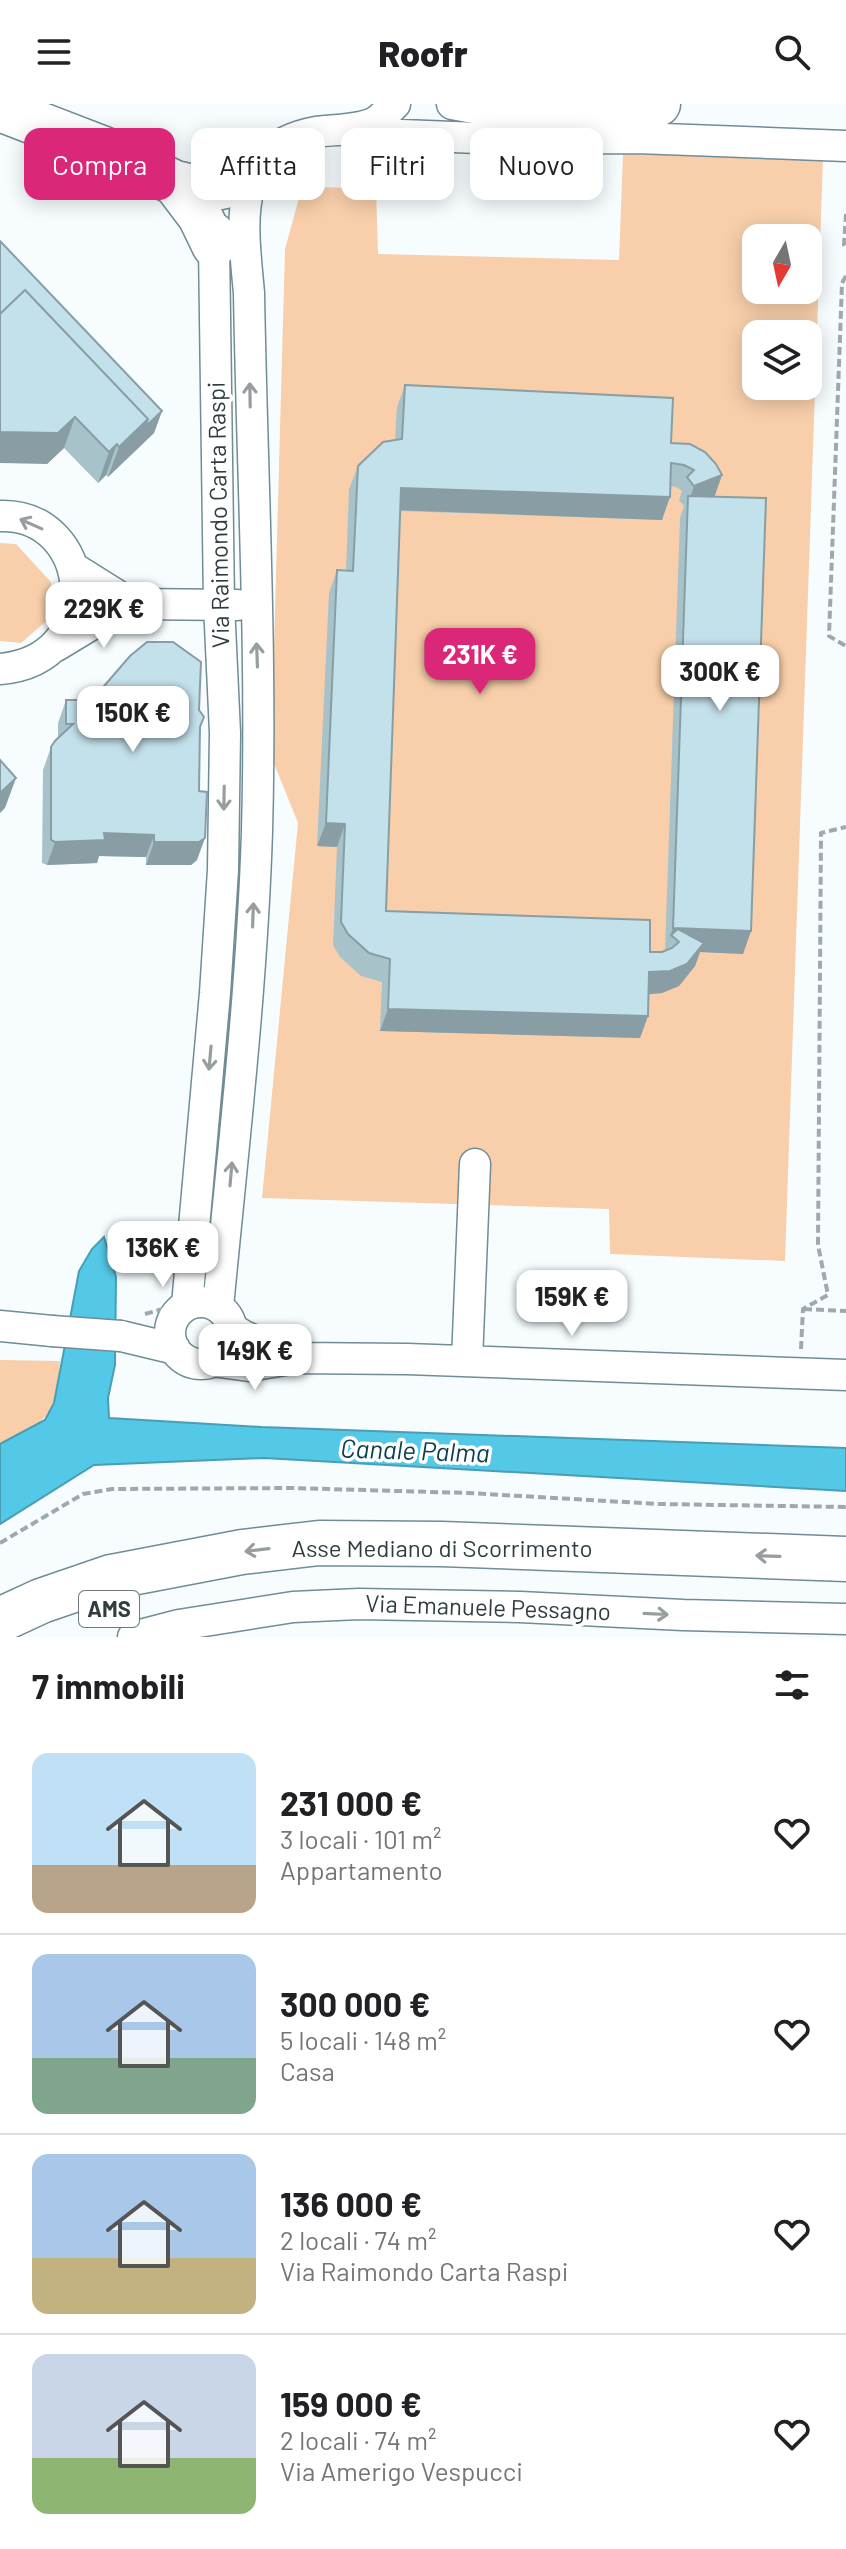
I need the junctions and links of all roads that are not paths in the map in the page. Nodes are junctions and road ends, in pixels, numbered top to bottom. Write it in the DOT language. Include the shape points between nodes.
graph roads {
  1 [pos="452,104"];
  2 [pos="0,109"];
  3 [pos="382,114"];
  4 [pos="647,121"];
  5 [pos="49,128"];
  6 [pos="277,128"];
  7 [pos="504,128"];
  8 [pos="517,128"];
  9 [pos="529,128"];
  10 [pos="325,132"];
  11 [pos="846,146"];
  12 [pos="175,183"];
  13 [pos="191,187"];
  14 [pos="223,200"];
  15 [pos="246,200"];
  16 [pos="214,245"];
  17 [pos="0,516"];
  18 [pos="72,567"];
  19 [pos="131,604"];
  20 [pos="219,604"];
  21 [pos="255,606"];
  22 [pos="54,647"];
  23 [pos="0,669"];
  24 [pos="475,1164"];
  25 [pos="177,1309"];
  26 [pos="225,1318"];
  27 [pos="130,1325"];
  28 [pos="0,1326"];
  29 [pos="175,1349"];
  30 [pos="296,1358"];
  31 [pos="212,1361"];
  32 [pos="467,1361"];
  33 [pos="846,1375"];
  34 [pos="846,1559"];
  35 [pos="846,1588"];
  36 [pos="785,1617"];
  37 [pos="846,1619"];
  38 [pos="0,1620"];
  39 [pos="32,1637"];
  40 [pos="133,1637"];
  41 [pos="823,1637"];
  1 -- 8 [label="street"];
  2 -- 5 [label="highway"];
  3 -- 6 [label="street, Via Raimondo Carta Raspi" via="357,110 311,115"];
  3 -- 7 [label="street"];
  3 -- 10 [label="street, Via Raimondo Carta Raspi"];
  4 -- 9 [label="highway" via="593,109"];
  4 -- 11 [label="street"];
  12 -- 13 [label="highway"];
  12 -- 16 [label="highway"];
  14 -- 16 [label="street, Via Raimondo Carta Raspi"];
  21 -- 15 [label="street, Via Raimondo Carta Raspi, one-way"];
  16 -- 20 [label="street, Via Raimondo Carta Raspi"];
  18 -- 17 [label="street, one-way" via="43,529"];
  18 -- 19 [label="street"];
  18 -- 22 [label="street" via="74,613"];
  19 -- 20 [label="street"];
  19 -- 22 [label="street"];
  20 -- 21 [label="street"];
  20 -- 25 [label="street, Via Raimondo Carta Raspi, one-way" via="225,733 223,870 215,993"];
  26 -- 21 [label="street, Via Raimondo Carta Raspi, one-way" via="253,933"];
  22 -- 23 [label="street" via="39,659"];
  24 -- 32 [label="street"];
  25 -- 26 [label="street" via="203,1302"];
  25 -- 27 [label="street"];
  25 -- 29 [label="street" via="170,1339"];
  26 -- 30 [label="street" via="244,1336"];
  26 -- 31 [label="street" via="228,1348"];
  27 -- 28 [label="street, bridge" via="52,1331"];
  27 -- 29 [label="street"];
  29 -- 31 [label="street" via="191,1362"];
  30 -- 31 [label="street" via="249,1366"];
  30 -- 32 [label="street"];
  32 -- 33 [label="street"];
  34 -- 38 [label="highway, Asse Mediano di Scorrimento, one-way" via="319,1543 111,1577"];
  35 -- 39 [label="highway, Asse Mediano di Scorrimento / AMS" via="372,1571 288,1575 128,1603"];
  36 -- 37 [label="street, Via Emanuele Pessagno"];
  40 -- 36 [label="street, Via Emanuele Pessagno, one-way" via="293,1607 359,1604"];
  36 -- 41 [label="street"];
}
